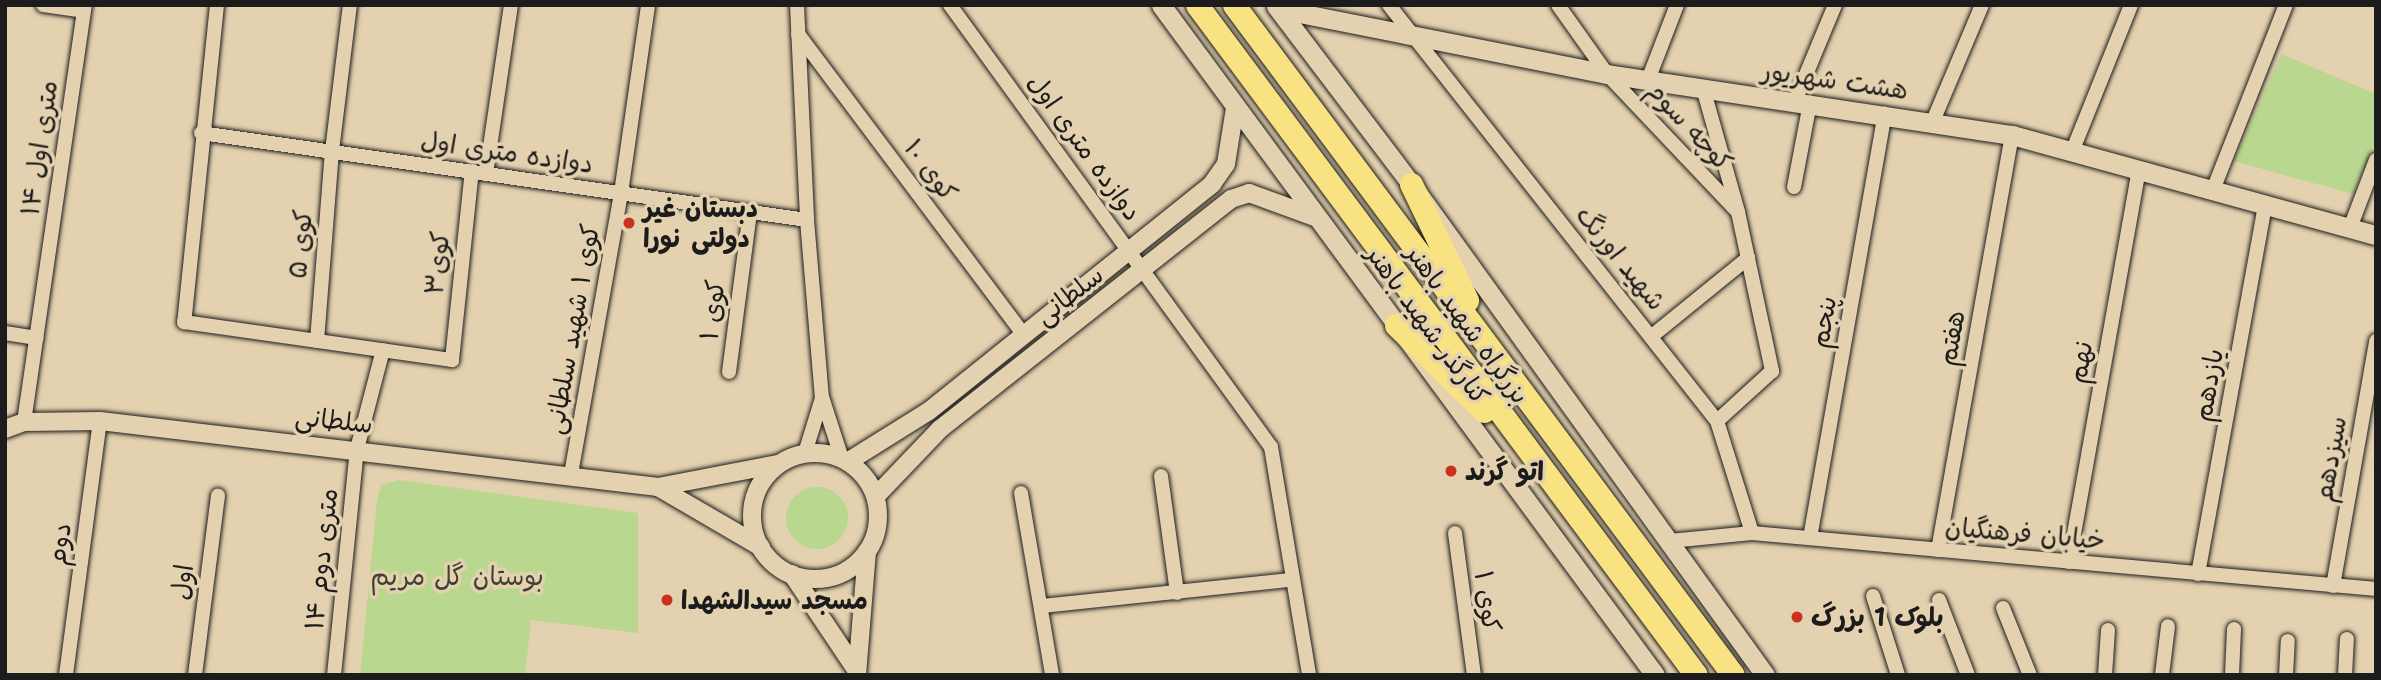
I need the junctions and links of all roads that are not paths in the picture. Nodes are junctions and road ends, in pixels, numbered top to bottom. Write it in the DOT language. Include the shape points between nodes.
graph roads {
  1 [pos="43,5"];
  2 [pos="217,5"];
  3 [pos="351,5"];
  4 [pos="511,5"];
  5 [pos="648,5"];
  6 [pos="797,5"];
  7 [pos="950,5"];
  8 [pos="1161,5"];
  9 [pos="1197,5"];
  10 [pos="1234,5"];
  11 [pos="1389,5"];
  12 [pos="1558,5"];
  13 [pos="1677,5"];
  14 [pos="1835,5"];
  15 [pos="1982,5"];
  16 [pos="2131,5"];
  17 [pos="2286,5"];
  18 [pos="1277,7"];
  19 [pos="84,8"];
  20 [pos="799,34"];
  21 [pos="1411,35"];
  22 [pos="1607,74"];
  23 [pos="1648,80"];
  24 [pos="1703,88"];
  25 [pos="1802,102"];
  26 [pos="1235,108"];
  27 [pos="1885,114"];
  28 [pos="1933,121"];
  29 [pos="201,133"];
  30 [pos="2012,135"];
  31 [pos="332,151"];
  32 [pos="2072,152"];
  33 [pos="2376,160"];
  34 [pos="2139,170"];
  35 [pos="479,173"];
  36 [pos="1411,184"];
  37 [pos="1794,187"];
  38 [pos="2213,190"];
  39 [pos="621,193"];
  40 [pos="2265,205"];
  41 [pos="750,212"];
  42 [pos="1738,212"];
  43 [pos="1315,217"];
  44 [pos="807,220"];
  45 [pos="2350,228"];
  46 [pos="2376,235"];
  47 [pos="1130,251"];
  48 [pos="1748,258"];
  49 [pos="1145,270"];
  50 [pos="1396,325"];
  51 [pos="5,333"];
  52 [pos="1024,335"];
  53 [pos="1652,336"];
  54 [pos="37,338"];
  55 [pos="317,341"];
  56 [pos="2376,341"];
  57 [pos="383,350"];
  58 [pos="1491,350"];
  59 [pos="729,372"];
  60 [pos="822,397"];
  61 [pos="100,421"];
  62 [pos="1717,421"];
  63 [pos="24,422"];
  64 [pos="5,429"];
  65 [pos="357,449"];
  66 [pos="805,453"];
  67 [pos="1533,458"];
  68 [pos="845,459"];
  69 [pos="779,464"];
  70 [pos="571,474"];
  71 [pos="1161,476"];
  72 [pos="658,487"];
  73 [pos="1021,493"];
  74 [pos="218,495"];
  75 [pos="876,496"];
  76 [pos="1455,533"];
  77 [pos="1752,533"];
  78 [pos="1810,538"];
  79 [pos="1670,541"];
  80 [pos="761,547"];
  81 [pos="1938,550"];
  82 [pos="867,551"];
  83 [pos="2069,562"];
  84 [pos="792,574"];
  85 [pos="2198,574"];
  86 [pos="1291,580"];
  87 [pos="2333,586"];
  88 [pos="2376,589"];
  89 [pos="1177,593"];
  90 [pos="1873,596"];
  91 [pos="1939,600"];
  92 [pos="1042,606"];
  93 [pos="2003,608"];
  94 [pos="2168,626"];
  95 [pos="2234,629"];
  96 [pos="2108,630"];
  97 [pos="2347,639"];
  98 [pos="2288,641"];
  99 [pos="857,673"];
  100 [pos="66,675"];
  101 [pos="195,675"];
  102 [pos="334,675"];
  103 [pos="1052,675"];
  104 [pos="1309,675"];
  105 [pos="1474,675"];
  106 [pos="1655,675"];
  107 [pos="1696,675"];
  108 [pos="1733,675"];
  109 [pos="1765,675"];
  110 [pos="1898,675"];
  111 [pos="1968,675"];
  112 [pos="2030,675"];
  113 [pos="2105,675"];
  114 [pos="2162,675"];
  115 [pos="2232,675"];
  116 [pos="2286,675"];
  117 [pos="2345,675"];
  1 -- 19 [label="street"];
  2 -- 29 [label="street"];
  3 -- 31 [label="street, کوی ۵"];
  4 -- 35 [label="street, کوی۳"];
  5 -- 39 [label="street, کوی ۱ شهید سلطانی"];
  6 -- 20 [label="street"];
  7 -- 47 [label="street, دوازده متری اول"];
  8 -- 26 [label="main road, کنارگذر شهید باهنر"];
  9 -- 67 [label="highway, بزرگراه شهید باهنر"];
  10 -- 58 [label="highway, بزرگراه شهید باهنر"];
  11 -- 21 [label="street, شهید اورنگ"];
  12 -- 22 [label="street, کوچه سوم"];
  13 -- 23 [label="street"];
  14 -- 25 [label="street"];
  15 -- 28 [label="street"];
  16 -- 32 [label="street"];
  17 -- 38 [label="street"];
  18 -- 21 [label="main road, هشت شهریور"];
  18 -- 36 [label="main road"];
  19 -- 54 [label="street, ۱۴ متری اول"];
  20 -- 44 [label="street"];
  20 -- 52 [label="street, کوی ۱۰"];
  21 -- 22 [label="main road, هشت شهریور"];
  21 -- 53 [label="street, شهید اورنگ"];
  22 -- 23 [label="main road, هشت شهریور"];
  22 -- 42 [label="street, کوچه سوم"];
  23 -- 24 [label="main road, هشت شهریور"];
  24 -- 25 [label="main road, هشت شهریور"];
  24 -- 42 [label="street"];
  25 -- 27 [label="main road, هشت شهریور"];
  25 -- 37 [label="street"];
  26 -- 43 [label="main road, کنارگذر شهید باهنر"];
  26 -- 47 [label="street, سلطانی" via="1226,164 1212,184"];
  27 -- 28 [label="main road, هشت شهریور"];
  27 -- 78 [label="street, پنجم"];
  28 -- 30 [label="main road, هشت شهریور"];
  29 -- 31 [label="street, دوازده متری اول"];
  29 -- 55 [label="street" via="184,322"];
  30 -- 32 [label="main road, هشت شهریور"];
  30 -- 81 [label="street, هفتم"];
  31 -- 35 [label="street, دوازده متری اول"];
  31 -- 55 [label="street, کوی ۵"];
  32 -- 34 [label="main road, هشت شهریور"];
  33 -- 45 [label="street"];
  34 -- 38 [label="main road, هشت شهریور"];
  34 -- 83 [label="street, نهم"];
  35 -- 39 [label="street, دوازده متری اول"];
  35 -- 57 [label="street, کوی۳" via="452,360"];
  36 -- 58 [label="highway"];
  36 -- 79 [label="main road"];
  38 -- 40 [label="main road, هشت شهریور"];
  39 -- 41 [label="street, دوازده متری اول"];
  39 -- 70 [label="street, کوی ۱ شهید سلطانی"];
  40 -- 45 [label="main road, هشت شهریور"];
  40 -- 85 [label="street, یازدهم"];
  41 -- 44 [label="street, دوازده متری اول"];
  41 -- 59 [label="street, کوی ۱"];
  42 -- 48 [label="street"];
  43 -- 49 [label="street, سلطانی" via="1249,193 1231,199"];
  43 -- 50 [label="main road, کنارگذر شهید باهنر"];
  44 -- 60 [label="street"];
  45 -- 46 [label="main road, هشت شهریور"];
  47 -- 49 [label="street, دوازده متری اول"];
  47 -- 52 [label="street, سلطانی"];
  48 -- 53 [label="street"];
  48 -- 62 [label="street" via="1772,371"];
  49 -- 75 [label="street, سلطانی" via="940,429"];
  49 -- 86 [label="street, دوازده متری اول" via="1271,447"];
  50 -- 67 [label="highway"];
  50 -- 106 [label="main road, کنارگذر شهید باهنر"];
  51 -- 54 [label="street"];
  52 -- 68 [label="street, سلطانی" via="929,411"];
  53 -- 62 [label="street, شهید اورنگ"];
  54 -- 63 [label="street, ۱۴ متری اول"];
  55 -- 57 [label="street"];
  56 -- 87 [label="street, سیزدهم"];
  57 -- 65 [label="street, ۱۴ متری دوم"];
  58 -- 108 [label="highway, بزرگراه شهید باهنر"];
  60 -- 66 [label="street"];
  60 -- 68 [label="street"];
  61 -- 63 [label="street, سلطانی"];
  61 -- 65 [label="street, سلطانی"];
  61 -- 100 [label="street, دوم"];
  62 -- 77 [label="street, شهید اورنگ"];
  63 -- 64 [label="street, سلطانی"];
  65 -- 70 [label="street, سلطانی"];
  65 -- 102 [label="street, ۱۴ متری دوم"];
  66 -- 68 [label="street"];
  66 -- 69 [label="street"];
  67 -- 107 [label="highway, بزرگراه شهید باهنر"];
  68 -- 75 [label="street" via="865,476"];
  69 -- 72 [label="street"];
  69 -- 80 [label="street" via="768,472 754,502 754,535"];
  70 -- 72 [label="street, سلطانی"];
  71 -- 89 [label="street"];
  72 -- 80 [label="street"];
  73 -- 92 [label="street"];
  74 -- 101 [label="street, اول"];
  75 -- 82 [label="street" via="879,517"];
  76 -- 105 [label="street, کوی ۱"];
  77 -- 78 [label="street, خیابان فرهنگیان"];
  77 -- 79 [label="street, خیابان فرهنگیان"];
  78 -- 81 [label="street, خیابان فرهنگیان"];
  79 -- 109 [label="main road"];
  80 -- 84 [label="street" via="781,570"];
  81 -- 83 [label="street, خیابان فرهنگیان"];
  82 -- 84 [label="street" via="845,572 824,579"];
  82 -- 99 [label="street"];
  83 -- 85 [label="street, خیابان فرهنگیان"];
  84 -- 99 [label="street"];
  85 -- 87 [label="street, خیابان فرهنگیان"];
  86 -- 89 [label="street"];
  86 -- 104 [label="street, دوازده متری اول"];
  87 -- 88 [label="street, خیابان فرهنگیان"];
  89 -- 92 [label="street"];
  90 -- 110 [label="street"];
  91 -- 111 [label="street"];
  92 -- 103 [label="street"];
  93 -- 112 [label="street"];
  94 -- 114 [label="street"];
  95 -- 115 [label="street"];
  96 -- 113 [label="street"];
  97 -- 117 [label="street"];
  98 -- 116 [label="street"];
}
